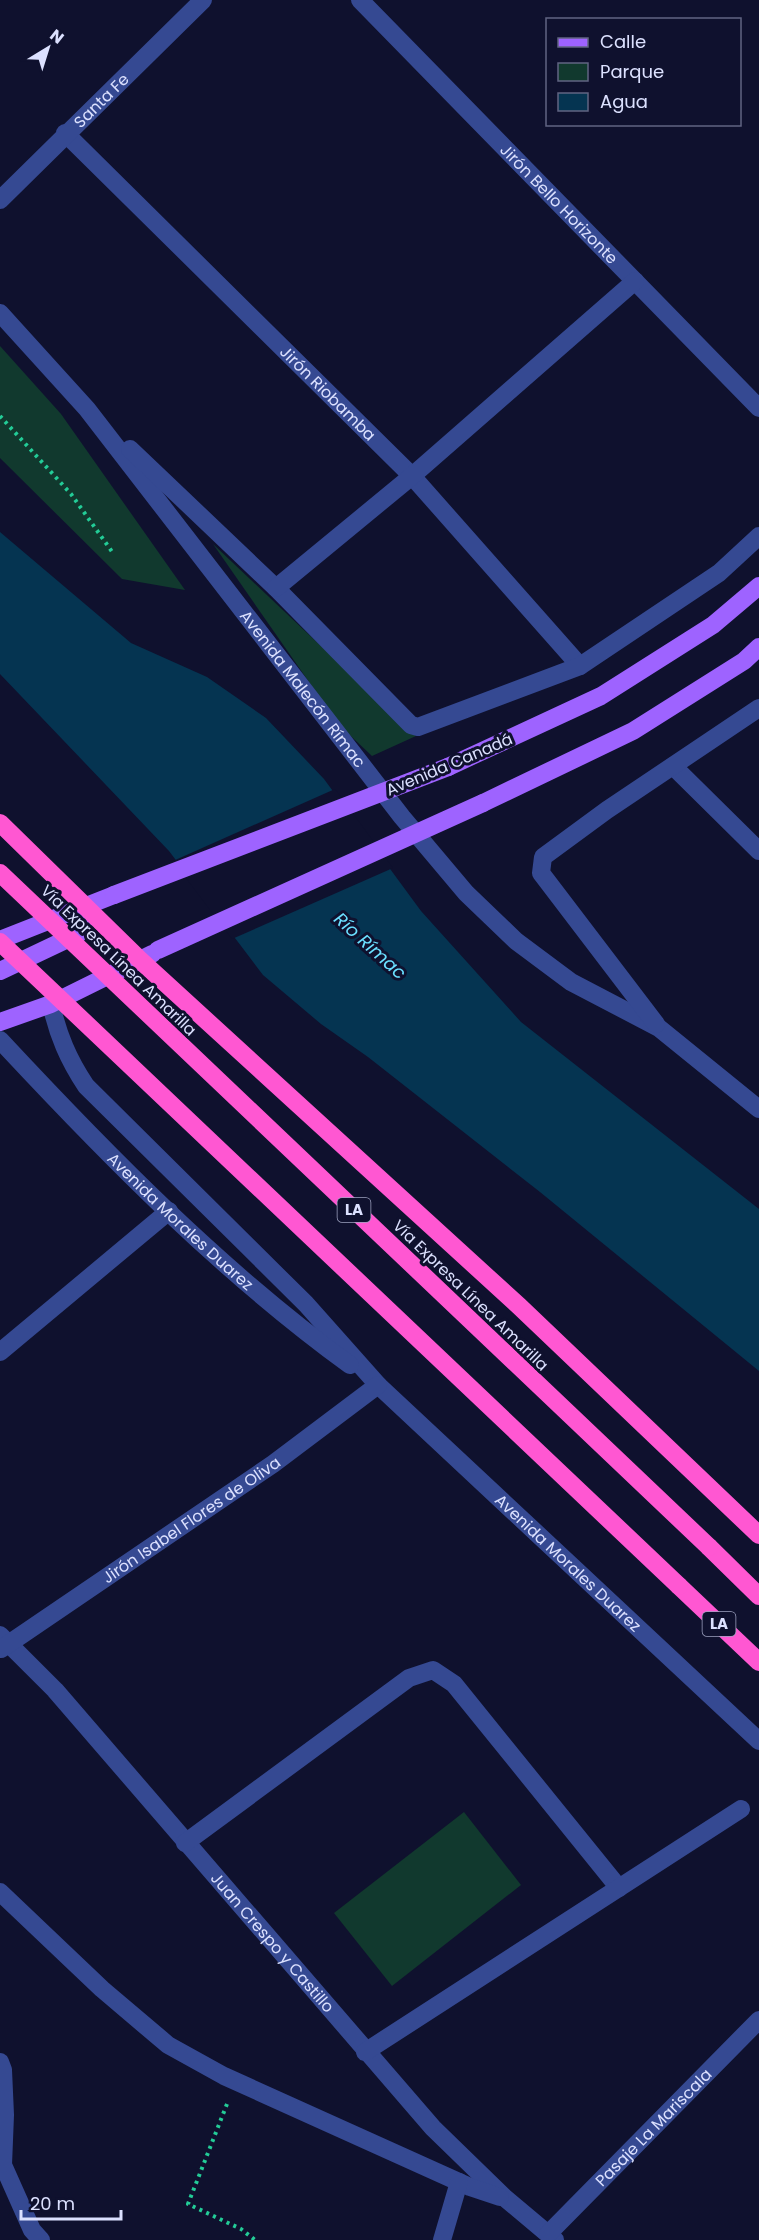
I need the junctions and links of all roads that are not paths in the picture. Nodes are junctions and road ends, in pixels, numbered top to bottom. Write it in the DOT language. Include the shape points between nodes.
graph roads {
  1 [pos="203,0"];
  2 [pos="360,0"];
  3 [pos="66,133"];
  4 [pos="0,200"];
  5 [pos="634,281"];
  6 [pos="0,313"];
  7 [pos="759,408"];
  8 [pos="87,409"];
  9 [pos="412,476"];
  10 [pos="759,536"];
  11 [pos="759,586"];
  12 [pos="276,588"];
  13 [pos="759,647"];
  14 [pos="580,666"];
  15 [pos="759,708"];
  16 [pos="673,766"];
  17 [pos="0,823"];
  18 [pos="759,851"];
  19 [pos="0,873"];
  20 [pos="86,908"];
  21 [pos="0,941"];
  22 [pos="140,960"];
  23 [pos="0,971"];
  24 [pos="51,1004"];
  25 [pos="0,1022"];
  26 [pos="659,1028"];
  27 [pos="0,1040"];
  28 [pos="759,1109"];
  29 [pos="169,1211"];
  30 [pos="0,1352"];
  31 [pos="378,1385"];
  32 [pos="759,1535"];
  33 [pos="759,1596"];
  34 [pos="3,1643"];
  35 [pos="759,1662"];
  36 [pos="759,1741"];
  37 [pos="741,1809"];
  38 [pos="186,1843"];
  39 [pos="619,1888"];
  40 [pos="0,1892"];
  41 [pos="759,2020"];
  42 [pos="365,2052"];
  43 [pos="0,2062"];
  44 [pos="1,2167"];
  45 [pos="459,2182"];
  46 [pos="505,2198"];
  47 [pos="551,2237"];
  48 [pos="41,2240"];
  49 [pos="442,2240"];
  1 -- 3 [label="street, Santa Fe"];
  2 -- 5 [label="street, Jirón Bello Horizonte"];
  3 -- 4 [label="street, Santa Fe"];
  3 -- 9 [label="street, Jirón Riobamba"];
  5 -- 7 [label="street, Jirón Bello Horizonte"];
  5 -- 9 [label="street"];
  6 -- 8 [label="street, Avenida Malecón Rímac"];
  8 -- 12 [label="street, Avenida Malecón Rímac"];
  8 -- 26 [label="street, Avenida Malecón Rímac" via="402,817 466,892 516,941 571,982"];
  9 -- 12 [label="street"];
  9 -- 14 [label="street, Jirón Riobamba"];
  10 -- 14 [label="street" via="718,573"];
  11 -- 20 [label="main road, Avenida Canadá, bridge" via="713,625 601,696 448,767"];
  12 -- 14 [label="street, Avenida Malecón Rímac" via="411,725 426,724"];
  13 -- 22 [label="main road, bridge" via="744,661 633,731"];
  15 -- 16 [label="street"];
  16 -- 18 [label="street"];
  16 -- 26 [label="street, Avenida Malecón Rímac" via="543,857 541,873"];
  17 -- 20 [label="highway"];
  19 -- 33 [label="highway, Vía Expresa Línea Amarilla / LA, bridge"];
  20 -- 21 [label="main road, Avenida Canadá"];
  20 -- 22 [label="highway"];
  20 -- 23 [label="main road" via="78,934"];
  21 -- 35 [label="highway, LA, bridge"];
  22 -- 24 [label="main road"];
  22 -- 32 [label="highway" via="510,1298"];
  24 -- 25 [label="main road"];
  24 -- 31 [label="street, Avenida Morales Duarez" via="58,1035 86,1086 306,1304"];
  26 -- 28 [label="street, Avenida Malecón Rímac"];
  27 -- 29 [label="street, Avenida Morales Duarez" via="61,1106"];
  29 -- 30 [label="street"];
  29 -- 31 [label="street, Avenida Morales Duarez" via="290,1321"];
  31 -- 34 [label="street, Jirón Isabel Flores de Oliva" via="273,1464"];
  31 -- 36 [label="street, Avenida Morales Duarez"];
  34 -- 38 [label="street, Juan Crespo y Castillo" via="55,1690"];
  37 -- 39 [label="street"];
  38 -- 39 [label="street" via="409,1677 433,1670 454,1684"];
  38 -- 42 [label="street, Juan Crespo y Castillo"];
  39 -- 42 [label="street"];
  40 -- 45 [label="street" via="102,1989 168,2045 236,2081"];
  41 -- 47 [label="street, Pasaje La Mariscala"];
  42 -- 46 [label="street, Juan Crespo y Castillo" via="433,2128"];
  43 -- 44 [label="street" via="5,2115"];
  44 -- 48 [label="street" via="32,2230"];
  45 -- 46 [label="street"];
  45 -- 49 [label="street"];
  46 -- 47 [label="street, Juan Crespo y Castillo"];
}
